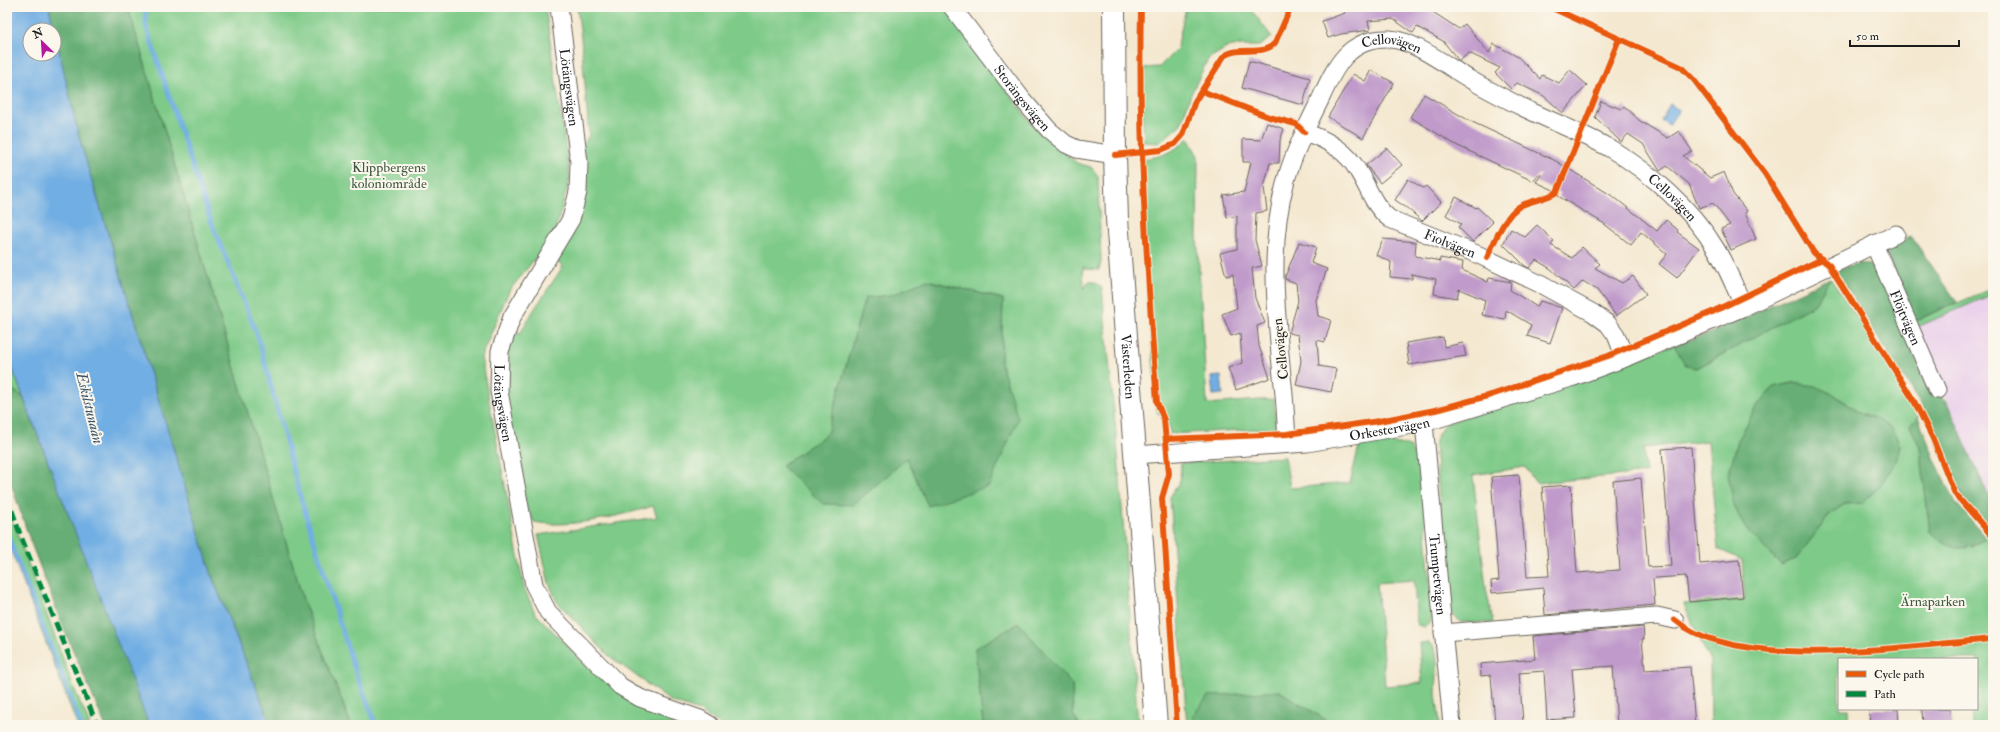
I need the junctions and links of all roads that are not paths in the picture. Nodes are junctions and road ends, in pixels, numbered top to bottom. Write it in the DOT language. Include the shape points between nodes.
graph roads {
  1 [pos="559,7"];
  2 [pos="952,7"];
  3 [pos="1114,7"];
  4 [pos="1304,132"];
  5 [pos="1115,155"];
  6 [pos="1896,234"];
  7 [pos="1874,244"];
  8 [pos="1744,307"];
  9 [pos="1625,358"];
  10 [pos="1938,390"];
  11 [pos="1424,423"];
  12 [pos="1287,444"];
  13 [pos="1135,455"];
  14 [pos="1676,620"];
  15 [pos="1443,633"];
  16 [pos="710,725"];
  17 [pos="1156,725"];
  18 [pos="1452,725"];
  1 -- 16 [label="street, Lötängsvägen" via="579,162 576,206 571,219 512,316 499,358 499,391 534,585 548,612 620,686 640,698"];
  2 -- 5 [label="street, Storängsvägen" via="1022,99 1049,130 1066,144 1077,149"];
  3 -- 5 [label="main road, Västerleden"];
  4 -- 8 [label="street, Cellovägen" via="1333,72 1340,60 1351,50 1379,39 1403,42 1472,81 1610,149 1642,171 1666,191 1700,226 1716,249"];
  4 -- 9 [label="street, Fiolvägen" via="1324,139 1348,156 1372,199 1390,219 1538,282 1593,313 1608,324 1616,335"];
  4 -- 12 [label="street, Cellovägen" via="1286,182 1277,227 1274,269"];
  5 -- 13 [label="main road, Västerleden" via="1121,279"];
  6 -- 7 [label="street, Orkestervägen"];
  7 -- 8 [label="street, Orkestervägen"];
  7 -- 10 [label="street, Flöjtvägen"];
  8 -- 9 [label="street, Orkestervägen"];
  9 -- 11 [label="street, Orkestervägen" via="1564,380"];
  11 -- 12 [label="street, Orkestervägen" via="1307,443"];
  11 -- 15 [label="street, Trumpetvägen"];
  12 -- 13 [label="street, Orkestervägen"];
  13 -- 17 [label="main road, Västerleden"];
  14 -- 15 [label="street" via="1657,616"];
  15 -- 18 [label="street, Trumpetvägen"];
}
